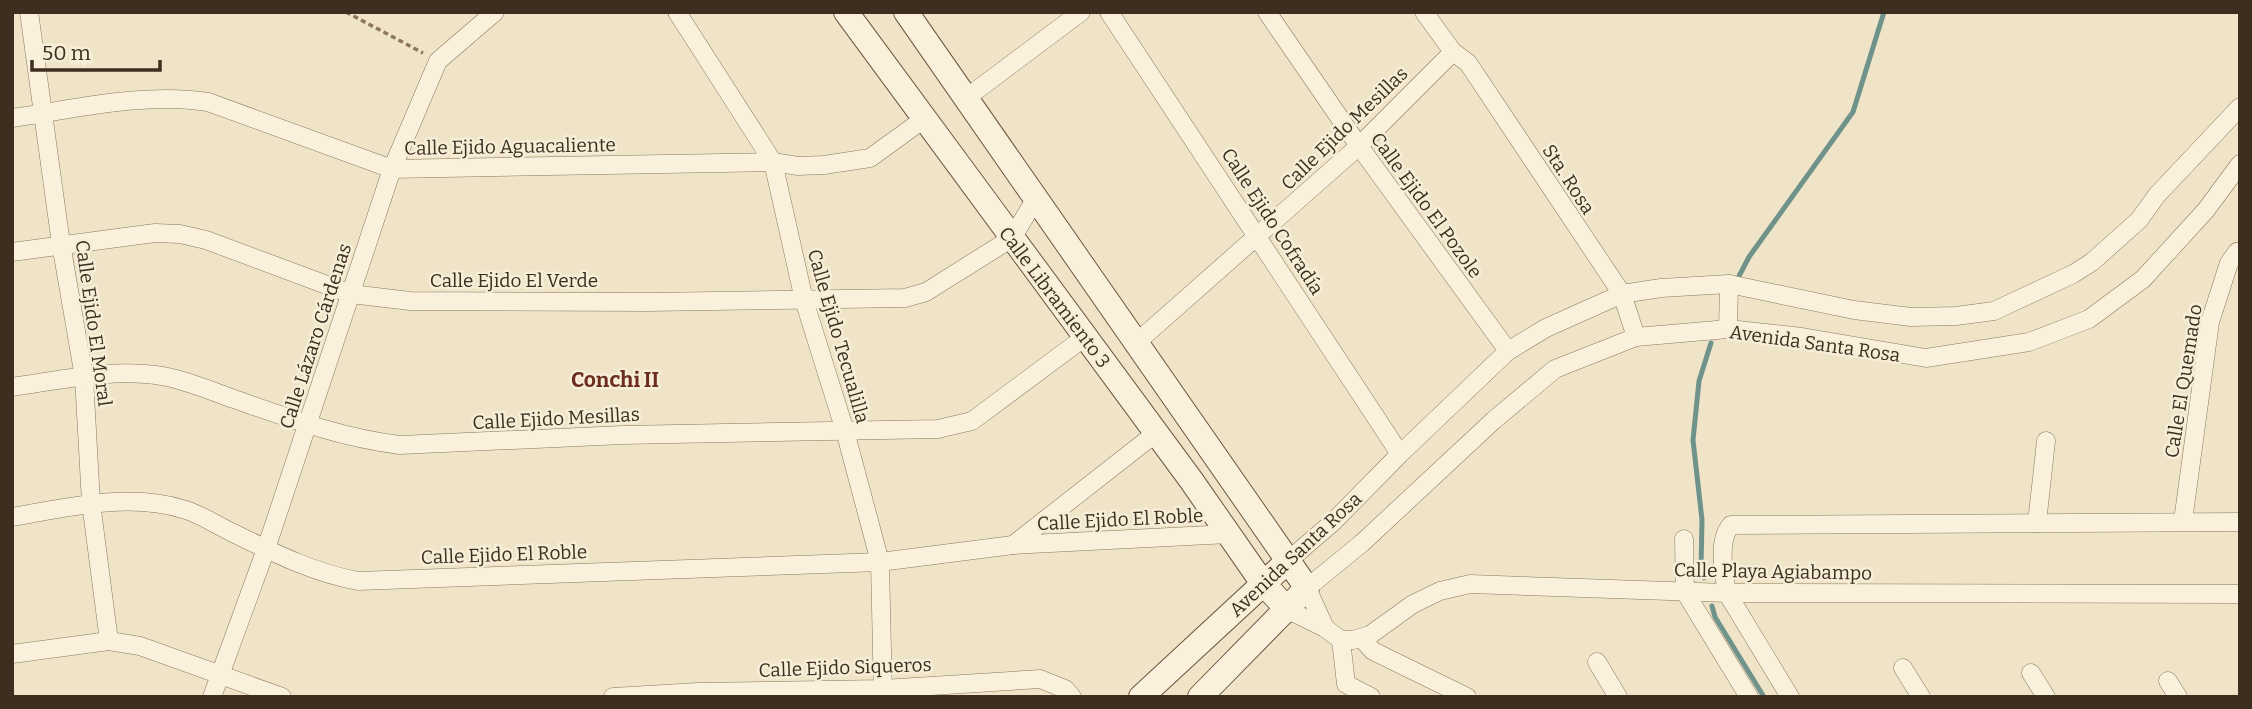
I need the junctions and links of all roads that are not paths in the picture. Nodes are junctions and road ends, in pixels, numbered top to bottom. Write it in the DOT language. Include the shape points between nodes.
graph roads {
  1 [pos="29,12"];
  2 [pos="495,12"];
  3 [pos="677,12"];
  4 [pos="846,12"];
  5 [pos="906,12"];
  6 [pos="1081,12"];
  7 [pos="1109,12"];
  8 [pos="1267,12"];
  9 [pos="1424,12"];
  10 [pos="1453,52"];
  11 [pos="965,99"];
  12 [pos="2240,107"];
  13 [pos="43,113"];
  14 [pos="12,118"];
  15 [pos="924,120"];
  16 [pos="1359,146"];
  17 [pos="773,162"];
  18 [pos="2240,164"];
  19 [pos="392,169"];
  20 [pos="1035,200"];
  21 [pos="1258,237"];
  22 [pos="1012,238"];
  23 [pos="61,244"];
  24 [pos="12,252"];
  25 [pos="2238,253"];
  26 [pos="1729,284"];
  27 [pos="351,294"];
  28 [pos="1622,294"];
  29 [pos="804,300"];
  30 [pos="1728,329"];
  31 [pos="1085,337"];
  32 [pos="1636,337"];
  33 [pos="1136,343"];
  34 [pos="1508,351"];
  35 [pos="84,377"];
  36 [pos="12,387"];
  37 [pos="307,425"];
  38 [pos="845,431"];
  39 [pos="1156,433"];
  40 [pos="2046,442"];
  41 [pos="1400,454"];
  42 [pos="91,503"];
  43 [pos="12,517"];
  44 [pos="2183,521"];
  45 [pos="2240,522"];
  46 [pos="2037,523"];
  47 [pos="1228,534"];
  48 [pos="1685,538"];
  49 [pos="1013,545"];
  50 [pos="266,549"];
  51 [pos="1289,560"];
  52 [pos="880,562"];
  53 [pos="1262,582"];
  54 [pos="1307,588"];
  55 [pos="1685,592"];
  56 [pos="1727,593"];
  57 [pos="2240,594"];
  58 [pos="1288,610"];
  59 [pos="1325,628"];
  60 [pos="1361,638"];
  61 [pos="1340,640"];
  62 [pos="109,641"];
  63 [pos="12,654"];
  64 [pos="1597,662"];
  65 [pos="1903,668"];
  66 [pos="2031,673"];
  67 [pos="222,674"];
  68 [pos="2168,681"];
  69 [pos="883,693"];
  70 [pos="212,697"];
  71 [pos="282,697"];
  72 [pos="613,697"];
  73 [pos="1072,697"];
  74 [pos="1141,697"];
  75 [pos="1200,697"];
  76 [pos="1371,697"];
  77 [pos="1467,697"];
  78 [pos="1618,697"];
  79 [pos="1749,697"];
  80 [pos="1790,697"];
  81 [pos="1921,697"];
  82 [pos="2046,697"];
  83 [pos="2178,697"];
  1 -- 13 [label="street, Calle Ejido El Moral"];
  2 -- 19 [label="street, Calle Lázaro Cárdenas" via="438,61"];
  3 -- 17 [label="street, Calle Ejido Tecualilla"];
  4 -- 15 [label="street, Calle Libramiento 3"];
  5 -- 11 [label="street, Calle Libramiento 3"];
  6 -- 11 [label="street"];
  7 -- 21 [label="street, Calle Ejido Cofradía"];
  8 -- 16 [label="street, Calle Ejido El Pozole"];
  9 -- 10 [label="street, Sta. Rosa"];
  10 -- 16 [label="street, Calle Ejido Mesillas"];
  10 -- 28 [label="street, Sta. Rosa" via="1468,63"];
  11 -- 20 [label="street, Calle Libramiento 3"];
  12 -- 26 [label="street, Avenida Santa Rosa" via="2139,220 2092,262 1994,311 1911,317"];
  13 -- 14 [label="street, Calle Ejido Aguacaliente"];
  13 -- 19 [label="street, Calle Ejido Aguacaliente" via="155,98 208,102"];
  13 -- 23 [label="street, Calle Ejido El Moral"];
  15 -- 17 [label="street, Calle Ejido Aguacaliente" via="870,158 824,165"];
  15 -- 22 [label="street, Calle Libramiento 3"];
  16 -- 21 [label="street, Calle Ejido Mesillas"];
  16 -- 34 [label="street, Calle Ejido El Pozole"];
  17 -- 19 [label="street, Calle Ejido Aguacaliente"];
  17 -- 29 [label="street, Calle Ejido Tecualilla"];
  18 -- 30 [label="street, Avenida Santa Rosa" via="2206,210 2143,279 2090,319 2029,342 1926,358"];
  19 -- 27 [label="street, Calle Lázaro Cárdenas"];
  20 -- 22 [label="street"];
  20 -- 33 [label="street, Calle Libramiento 3"];
  21 -- 33 [label="street, Calle Ejido Mesillas"];
  21 -- 41 [label="street, Calle Ejido Cofradía"];
  22 -- 29 [label="street, Calle Ejido El Verde" via="926,292 905,298"];
  22 -- 31 [label="street, Calle Libramiento 3"];
  23 -- 24 [label="street, Calle Ejido El Verde"];
  23 -- 27 [label="street, Calle Ejido El Verde" via="180,234"];
  23 -- 35 [label="street, Calle Ejido El Moral"];
  25 -- 44 [label="street, Calle El Quemado" via="2229,262 2210,322"];
  26 -- 28 [label="street, Avenida Santa Rosa"];
  26 -- 30 [label="street"];
  27 -- 29 [label="street, Calle Ejido El Verde" via="410,301"];
  27 -- 37 [label="street, Calle Lázaro Cárdenas"];
  28 -- 32 [label="street, Sta. Rosa"];
  28 -- 34 [label="street, Avenida Santa Rosa" via="1546,328"];
  29 -- 38 [label="street, Calle Ejido Tecualilla"];
  30 -- 32 [label="street, Avenida Santa Rosa"];
  31 -- 38 [label="street, Calle Ejido Mesillas" via="972,421 938,429"];
  31 -- 39 [label="street, Calle Libramiento 3"];
  32 -- 54 [label="street, Avenida Santa Rosa" via="1555,369"];
  33 -- 51 [label="street, Calle Libramiento 3"];
  34 -- 41 [label="street, Avenida Santa Rosa"];
  35 -- 36 [label="street, Calle Ejido Mesillas"];
  35 -- 37 [label="street, Calle Ejido Mesillas" via="165,376"];
  35 -- 42 [label="street, Calle Ejido El Moral"];
  37 -- 38 [label="street, Calle Ejido Mesillas" via="400,445"];
  37 -- 50 [label="street, Calle Lázaro Cárdenas"];
  38 -- 52 [label="street, Calle Ejido Tecualilla"];
  39 -- 47 [label="street, Calle Libramiento 3"];
  39 -- 49 [label="street, Calle Ejido El Roble"];
  40 -- 46 [label="street"];
  41 -- 51 [label="street, Avenida Santa Rosa"];
  42 -- 43 [label="street, Calle Ejido El Roble"];
  42 -- 50 [label="street, Calle Ejido El Roble" via="137,502 187,511"];
  42 -- 62 [label="street, Calle Ejido El Moral"];
  44 -- 45 [label="street"];
  44 -- 46 [label="street"];
  46 -- 56 [label="street" via="1731,525 1723,549"];
  47 -- 49 [label="street, Calle Ejido El Roble"];
  47 -- 53 [label="street, Calle Libramiento 3"];
  48 -- 55 [label="street"];
  49 -- 52 [label="street, Calle Ejido El Roble"];
  50 -- 52 [label="street, Calle Ejido El Roble" via="358,581"];
  50 -- 67 [label="street, Calle Lázaro Cárdenas"];
  51 -- 53 [label="street, Avenida Santa Rosa"];
  51 -- 54 [label="street, Calle Libramiento 3"];
  52 -- 69 [label="street, Calle Ejido Tecualilla"];
  53 -- 58 [label="street, Calle Libramiento 3"];
  53 -- 74 [label="street, Avenida Santa Rosa"];
  54 -- 58 [label="street, Avenida Santa Rosa"];
  54 -- 59 [label="street"];
  55 -- 56 [label="street, Calle Playa Agiabampo"];
  55 -- 60 [label="street, Calle Playa Agiabampo" via="1470,584 1413,604"];
  55 -- 79 [label="street"];
  56 -- 57 [label="street, Calle Playa Agiabampo"];
  56 -- 80 [label="street"];
  58 -- 59 [label="street"];
  58 -- 75 [label="street, Avenida Santa Rosa"];
  59 -- 61 [label="street"];
  60 -- 61 [label="street, Calle Playa Agiabampo"];
  60 -- 77 [label="street" via="1373,651"];
  61 -- 76 [label="street" via="1346,684"];
  62 -- 63 [label="street"];
  62 -- 67 [label="street" via="140,646"];
  64 -- 78 [label="street"];
  65 -- 81 [label="street"];
  66 -- 82 [label="street"];
  67 -- 70 [label="street, Calle Lázaro Cárdenas"];
  67 -- 71 [label="street"];
  68 -- 83 [label="street"];
  69 -- 72 [label="street, Calle Ejido Siqueros" via="698,692"];
  69 -- 73 [label="street, Calle Ejido Siqueros" via="1040,679 1065,689"];
}
